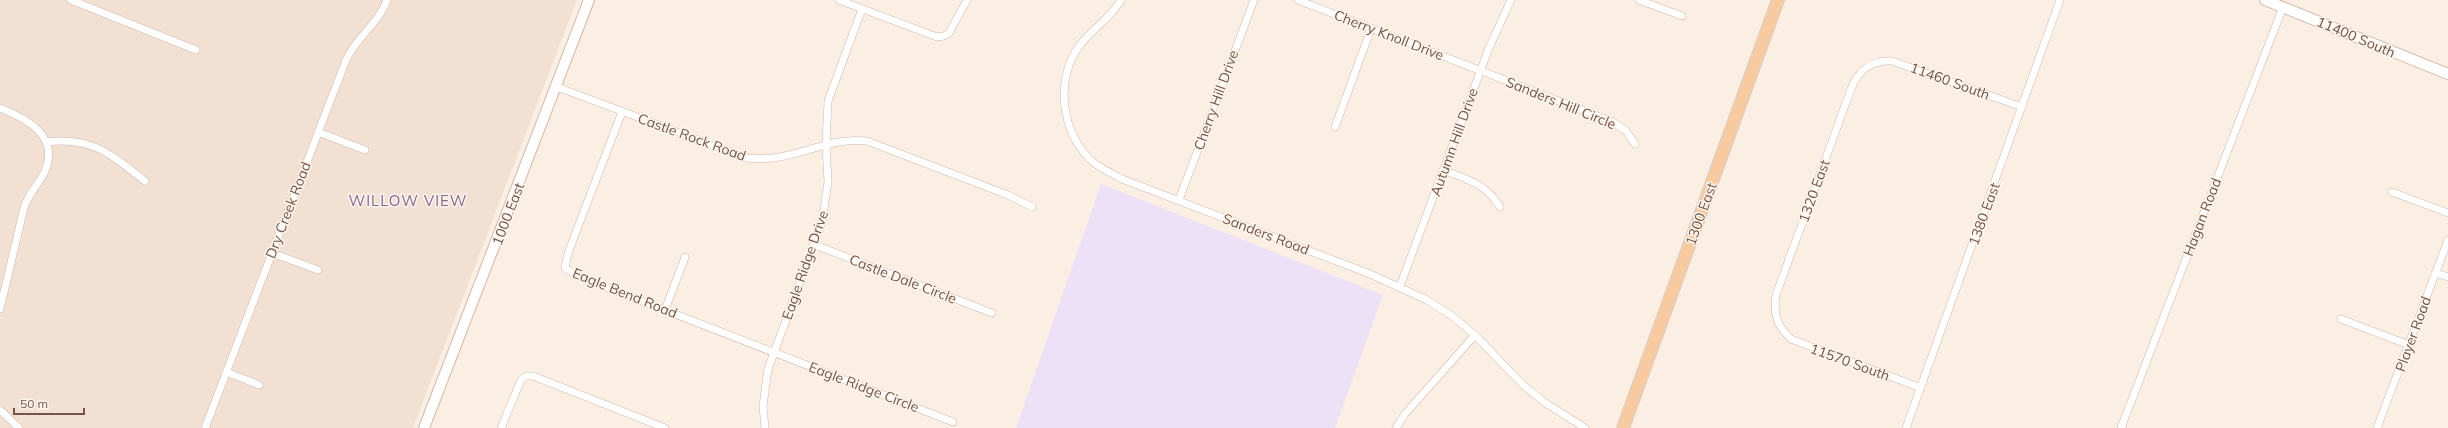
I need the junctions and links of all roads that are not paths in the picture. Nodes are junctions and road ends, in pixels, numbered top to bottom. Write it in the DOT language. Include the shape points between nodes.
graph roads {
  1 [pos="71,0"];
  2 [pos="387,0"];
  3 [pos="589,0"];
  4 [pos="839,0"];
  5 [pos="967,0"];
  6 [pos="1122,0"];
  7 [pos="1254,0"];
  8 [pos="1298,0"];
  9 [pos="1511,0"];
  10 [pos="1639,0"];
  11 [pos="1778,0"];
  12 [pos="2060,0"];
  13 [pos="2265,0"];
  14 [pos="2283,7"];
  15 [pos="862,9"];
  16 [pos="1682,16"];
  17 [pos="1372,28"];
  18 [pos="196,50"];
  19 [pos="1878,62"];
  20 [pos="1480,70"];
  21 [pos="2448,74"];
  22 [pos="557,87"];
  23 [pos="2022,107"];
  24 [pos="0,108"];
  25 [pos="622,112"];
  26 [pos="1335,127"];
  27 [pos="318,132"];
  28 [pos="46,142"];
  29 [pos="1635,144"];
  30 [pos="826,145"];
  31 [pos="365,150"];
  32 [pos="1443,170"];
  33 [pos="144,181"];
  34 [pos="2392,192"];
  35 [pos="1179,200"];
  36 [pos="1032,207"];
  37 [pos="1500,207"];
  38 [pos="2448,213"];
  39 [pos="2448,240"];
  40 [pos="814,245"];
  41 [pos="272,253"];
  42 [pos="685,257"];
  43 [pos="318,270"];
  44 [pos="2435,273"];
  45 [pos="2448,277"];
  46 [pos="1400,286"];
  47 [pos="0,309"];
  48 [pos="665,310"];
  49 [pos="992,313"];
  50 [pos="2341,319"];
  51 [pos="1782,331"];
  52 [pos="1475,334"];
  53 [pos="2409,345"];
  54 [pos="774,352"];
  55 [pos="226,372"];
  56 [pos="259,385"];
  57 [pos="1921,388"];
  58 [pos="0,410"];
  59 [pos="953,422"];
  60 [pos="19,428"];
  61 [pos="205,428"];
  62 [pos="424,428"];
  63 [pos="501,428"];
  64 [pos="666,428"];
  65 [pos="765,428"];
  66 [pos="1396,428"];
  67 [pos="1585,428"];
  68 [pos="1623,428"];
  69 [pos="1906,428"];
  70 [pos="2121,428"];
  71 [pos="2377,428"];
  1 -- 18 [label="street"];
  2 -- 27 [label="street, Dry Creek Road" via="379,15 350,50"];
  3 -- 22 [label="street, 1000 East"];
  4 -- 15 [label="street"];
  5 -- 15 [label="street" via="949,33 944,36 931,35"];
  6 -- 35 [label="street, Sanders Road" via="1079,46 1071,61 1064,95 1065,114 1080,148 1093,162 1122,178"];
  7 -- 35 [label="street, Cherry Hill Drive"];
  8 -- 17 [label="street, Cherry Knoll Drive"];
  9 -- 20 [label="street, Autumn Hill Drive"];
  10 -- 16 [label="street"];
  11 -- 68 [label="main road, 1300 East"];
  12 -- 23 [label="street, 1380 East"];
  13 -- 14 [label="street, 11400 South"];
  14 -- 21 [label="street, 11400 South"];
  14 -- 70 [label="street, Hagan Road"];
  15 -- 30 [label="street, Eagle Ridge Drive" via="828,101"];
  17 -- 20 [label="street, Cherry Knoll Drive"];
  17 -- 26 [label="street"];
  19 -- 23 [label="street, 11460 South" via="1900,63"];
  19 -- 51 [label="street, 1320 East" via="1861,71 1851,89 1776,295 1775,314"];
  20 -- 29 [label="street, Sanders Hill Circle" via="1614,122 1626,131"];
  20 -- 32 [label="street, Autumn Hill Drive"];
  22 -- 25 [label="street, Castle Rock Road"];
  22 -- 62 [label="street, 1000 East"];
  23 -- 57 [label="street, 1380 East"];
  24 -- 28 [label="street" via="33,124"];
  25 -- 30 [label="street, Castle Rock Road" via="747,158 781,159"];
  25 -- 48 [label="street, Eagle Bend Road" via="568,253 565,268 577,276"];
  27 -- 31 [label="street"];
  27 -- 41 [label="street, Dry Creek Road"];
  28 -- 33 [label="street" via="83,141 103,151"];
  28 -- 47 [label="street" via="48,158 45,170 25,206"];
  30 -- 36 [label="street, Castle Rock Road" via="844,140 867,141 1008,194"];
  30 -- 40 [label="street, Eagle Ridge Drive" via="826,201"];
  32 -- 37 [label="street" via="1479,184 1492,194"];
  32 -- 46 [label="street, Autumn Hill Drive"];
  34 -- 38 [label="street"];
  35 -- 46 [label="street, Sanders Road"];
  39 -- 44 [label="street, Player Road"];
  40 -- 49 [label="street, Castle Dale Circle"];
  40 -- 54 [label="street, Eagle Ridge Drive"];
  41 -- 43 [label="street"];
  41 -- 55 [label="street, Dry Creek Road"];
  42 -- 48 [label="street"];
  44 -- 45 [label="street"];
  44 -- 53 [label="street, Player Road"];
  46 -- 52 [label="street, Sanders Road" via="1452,316"];
  48 -- 54 [label="street, Eagle Bend Road"];
  50 -- 53 [label="street"];
  51 -- 57 [label="street, 11570 South" via="1803,346"];
  52 -- 66 [label="street" via="1405,414"];
  52 -- 67 [label="street, Sanders Road" via="1523,385 1544,402"];
  53 -- 71 [label="street, Player Road"];
  54 -- 59 [label="street, Eagle Ridge Circle"];
  54 -- 65 [label="street, Eagle Ridge Drive" via="764,387"];
  55 -- 56 [label="street"];
  55 -- 61 [label="street, Dry Creek Road"];
  57 -- 69 [label="street, 1380 East"];
  58 -- 60 [label="street"];
  63 -- 64 [label="street" via="521,380 526,376 533,376"];
}
